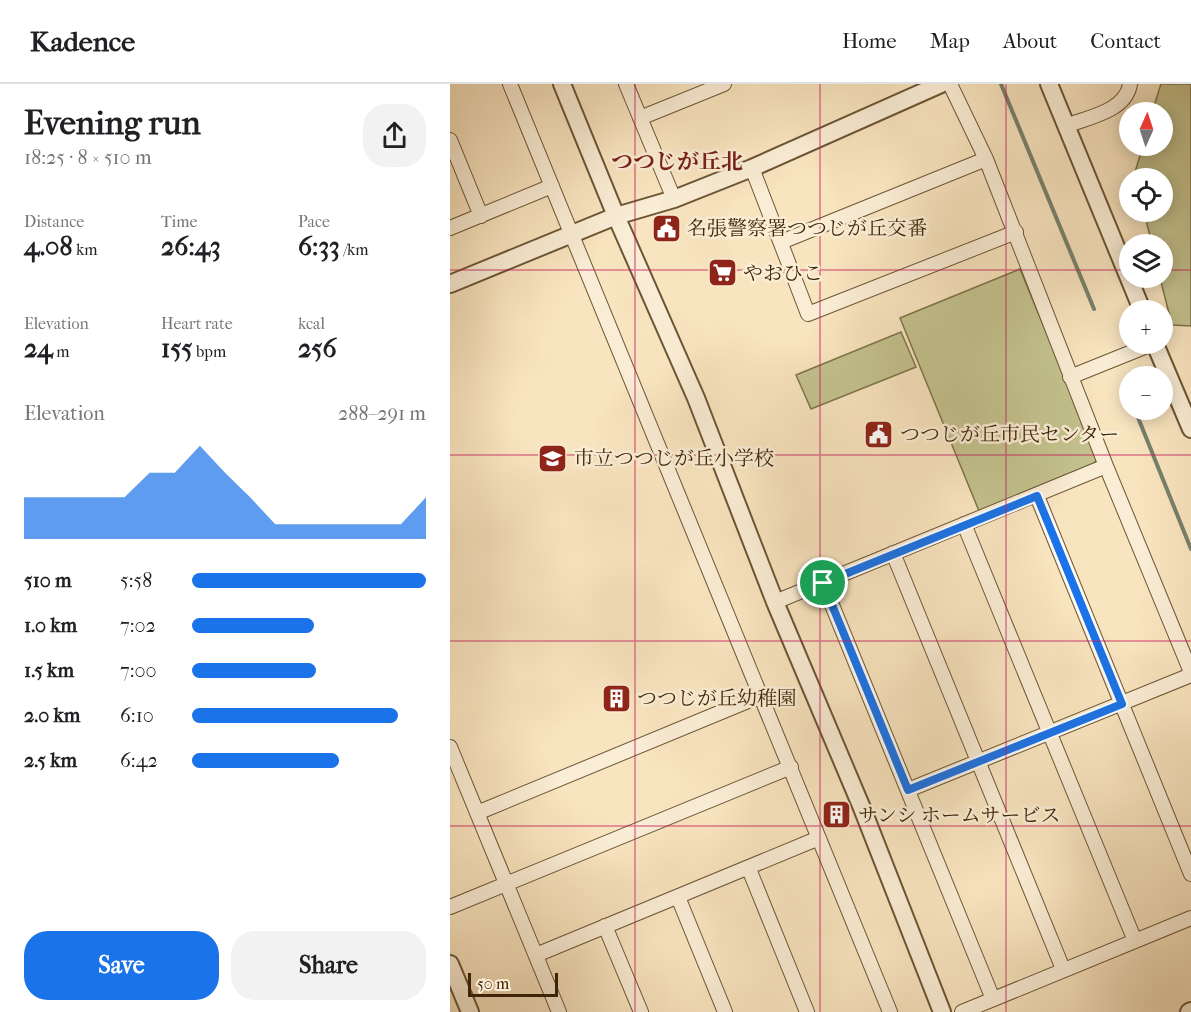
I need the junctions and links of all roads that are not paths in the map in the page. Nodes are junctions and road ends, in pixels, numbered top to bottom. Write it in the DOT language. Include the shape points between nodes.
graph roads {
  1 [pos="510,84"];
  2 [pos="562,84"];
  3 [pos="626,84"];
  4 [pos="941,84"];
  5 [pos="950,84"];
  6 [pos="1049,84"];
  7 [pos="1130,84"];
  8 [pos="716,85"];
  9 [pos="640,118"];
  10 [pos="1066,126"];
  11 [pos="450,140"];
  12 [pos="986,159"];
  13 [pos="752,168"];
  14 [pos="552,186"];
  15 [pos="674,199"];
  16 [pos="480,216"];
  17 [pos="616,216"];
  18 [pos="450,228"];
  19 [pos="1016,232"];
  20 [pos="572,234"];
  21 [pos="781,242"];
  22 [pos="450,284"];
  23 [pos="1138,300"];
  24 [pos="1129,354"];
  25 [pos="1158,354"];
  26 [pos="1070,377"];
  27 [pos="1191,428"];
  28 [pos="1106,466"];
  29 [pos="1037,496"];
  30 [pos="964,524"];
  31 [pos="894,553"];
  32 [pos="823,583"];
  33 [pos="775,602"];
  34 [pos="1191,674"];
  35 [pos="760,696"];
  36 [pos="1122,704"];
  37 [pos="1050,733"];
  38 [pos="450,747"];
  39 [pos="979,762"];
  40 [pos="790,767"];
  41 [pos="908,790"];
  42 [pos="477,813"];
  43 [pos="819,838"];
  44 [pos="749,868"];
  45 [pos="1191,874"];
  46 [pos="506,884"];
  47 [pos="678,897"];
  48 [pos="450,907"];
  49 [pos="1191,918"];
  50 [pos="605,926"];
  51 [pos="1135,941"];
  52 [pos="536,955"];
  53 [pos="450,964"];
  54 [pos="1063,969"];
  55 [pos="993,999"];
  56 [pos="470,1012"];
  57 [pos="559,1012"];
  58 [pos="641,1012"];
  59 [pos="724,1012"];
  60 [pos="807,1012"];
  61 [pos="890,1012"];
  62 [pos="942,1012"];
  63 [pos="962,1012"];
  1 -- 14 [label="street"];
  2 -- 17 [label="street"];
  3 -- 9 [label="street"];
  4 -- 13 [label="street"];
  5 -- 12 [label="street"];
  6 -- 10 [label="street"];
  7 -- 10 [label="street" via="1120,104"];
  8 -- 9 [label="street"];
  9 -- 15 [label="street"];
  10 -- 23 [label="street"];
  11 -- 16 [label="street"];
  12 -- 19 [label="street"];
  12 -- 21 [label="street"];
  13 -- 15 [label="street"];
  13 -- 21 [label="street"];
  14 -- 16 [label="street"];
  14 -- 20 [label="street"];
  15 -- 17 [label="street"];
  16 -- 18 [label="street"];
  17 -- 20 [label="street"];
  17 -- 33 [label="street" via="696,398"];
  19 -- 21 [label="street" via="808,314"];
  19 -- 26 [label="street"];
  20 -- 22 [label="street"];
  20 -- 35 [label="street"];
  24 -- 26 [label="street"];
  25 -- 27 [label="street"];
  26 -- 28 [label="street"];
  28 -- 29 [label="street"];
  28 -- 34 [label="street"];
  29 -- 30 [label="street"];
  29 -- 36 [label="street"];
  30 -- 31 [label="street"];
  30 -- 37 [label="street"];
  31 -- 32 [label="street"];
  31 -- 39 [label="street"];
  32 -- 33 [label="street"];
  32 -- 41 [label="street"];
  33 -- 62 [label="street"];
  34 -- 36 [label="street"];
  35 -- 40 [label="street"];
  35 -- 42 [label="street"];
  36 -- 37 [label="street"];
  36 -- 45 [label="street"];
  37 -- 39 [label="street"];
  37 -- 51 [label="street"];
  38 -- 42 [label="street"];
  39 -- 41 [label="street"];
  39 -- 54 [label="street"];
  40 -- 43 [label="street"];
  40 -- 46 [label="street"];
  41 -- 55 [label="street"];
  42 -- 46 [label="street"];
  43 -- 44 [label="street"];
  43 -- 61 [label="street"];
  44 -- 47 [label="street"];
  44 -- 60 [label="street"];
  46 -- 48 [label="street"];
  46 -- 52 [label="street"];
  47 -- 50 [label="street"];
  47 -- 59 [label="street"];
  49 -- 51 [label="street"];
  50 -- 52 [label="street"];
  50 -- 58 [label="street"];
  51 -- 54 [label="street"];
  52 -- 57 [label="street"];
  53 -- 56 [label="street"];
  54 -- 55 [label="street"];
  55 -- 63 [label="street"];
}
